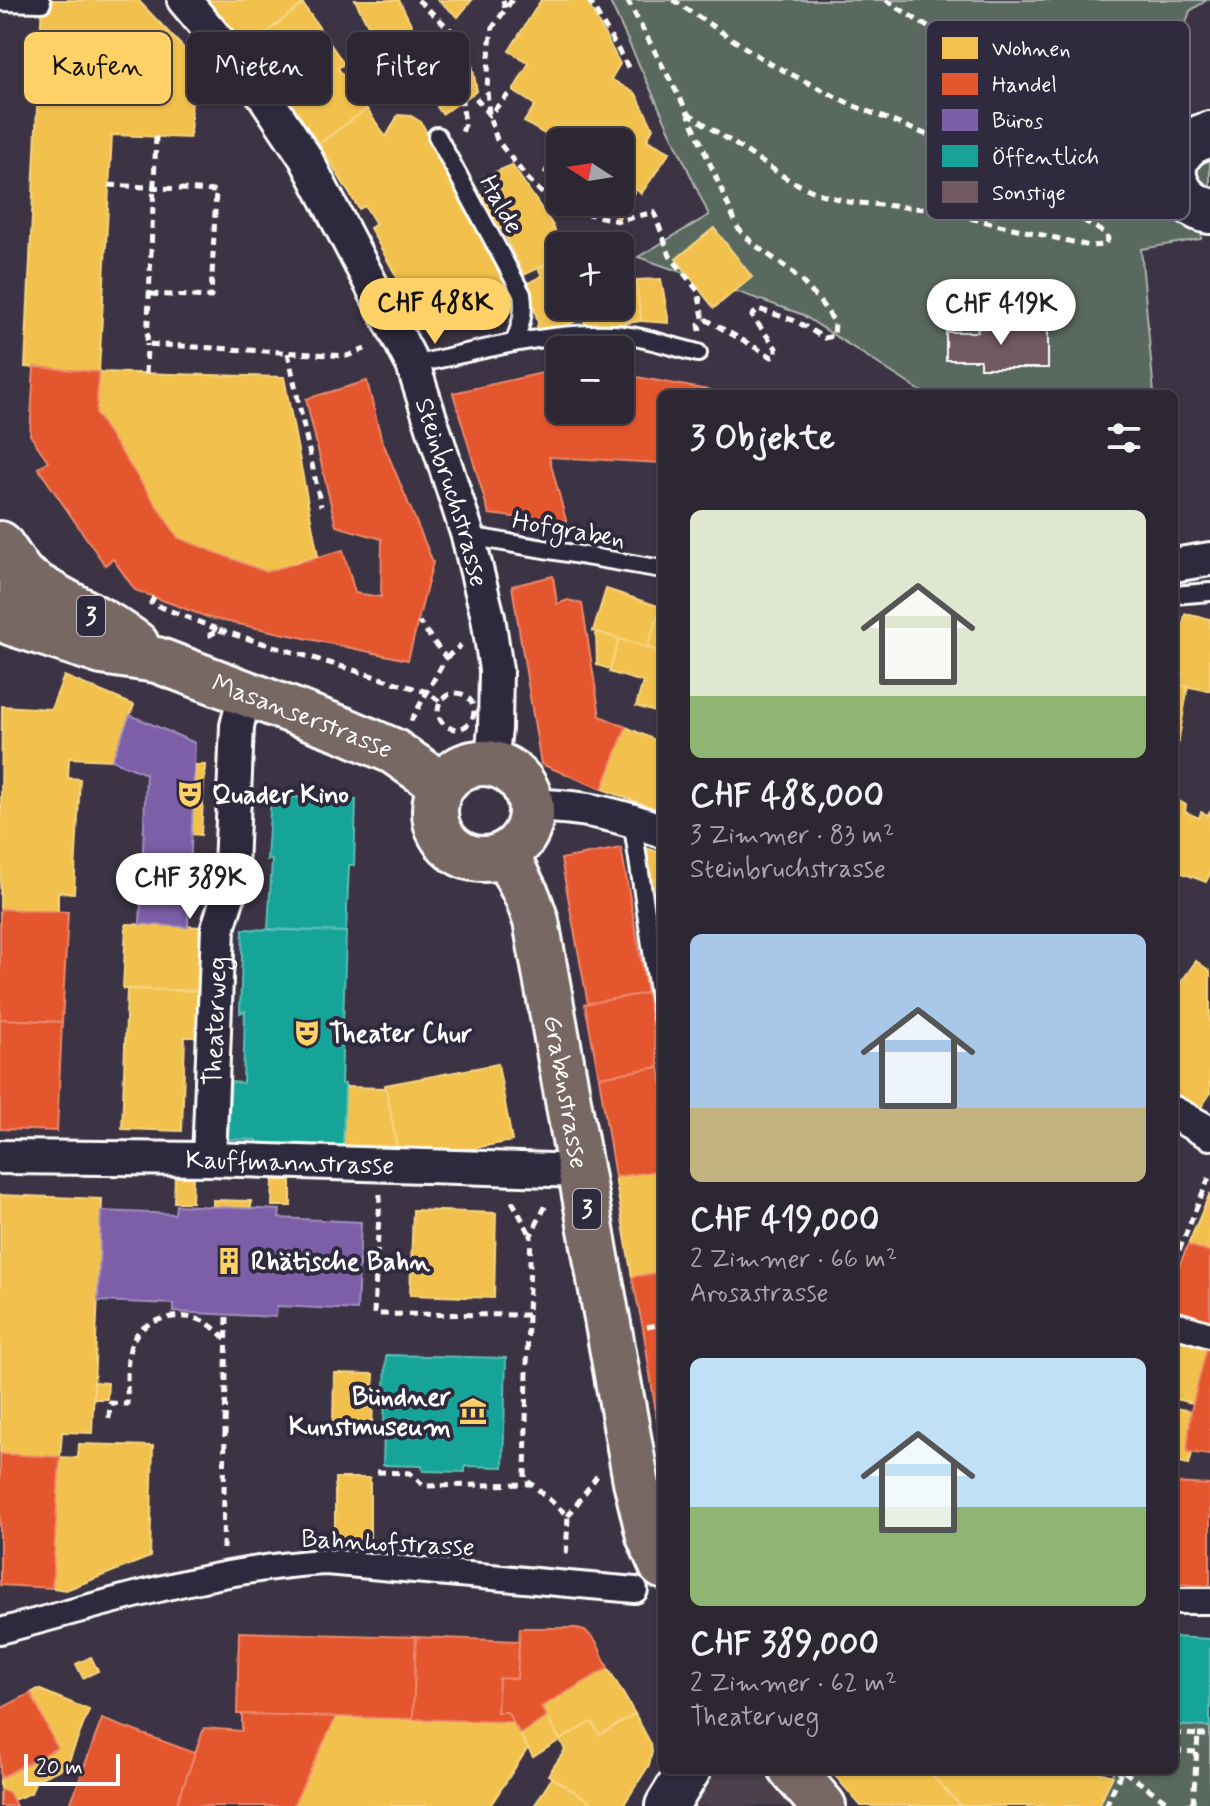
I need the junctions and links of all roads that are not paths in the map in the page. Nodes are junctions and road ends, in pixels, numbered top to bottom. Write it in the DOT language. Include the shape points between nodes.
graph roads {
  1 [pos="184,0"];
  2 [pos="0,2"];
  3 [pos="42,3"];
  4 [pos="444,133"];
  5 [pos="1210,134"];
  6 [pos="1190,143"];
  7 [pos="1190,203"];
  8 [pos="1210,211"];
  9 [pos="514,343"];
  10 [pos="698,353"];
  11 [pos="413,365"];
  12 [pos="468,536"];
  13 [pos="1210,559"];
  14 [pos="11,560"];
  15 [pos="1178,564"];
  16 [pos="658,568"];
  17 [pos="1210,592"];
  18 [pos="1178,595"];
  19 [pos="6,628"];
  20 [pos="157,660"];
  21 [pos="245,693"];
  22 [pos="491,763"];
  23 [pos="442,785"];
  24 [pos="532,806"];
  25 [pos="632,820"];
  26 [pos="658,830"];
  27 [pos="506,855"];
  28 [pos="658,991"];
  29 [pos="1178,1115"];
  30 [pos="1210,1133"];
  31 [pos="0,1157"];
  32 [pos="209,1159"];
  33 [pos="581,1171"];
  34 [pos="1178,1325"];
  35 [pos="1210,1335"];
  36 [pos="649,1578"];
  37 [pos="1178,1601"];
  38 [pos="1210,1601"];
  39 [pos="0,1631"];
  40 [pos="687,1774"];
  41 [pos="795,1774"];
  42 [pos="667,1806"];
  43 [pos="823,1806"];
  1 -- 11 [label="street, Steinbruchstrasse" via="263,94 305,157"];
  2 -- 3 [label="lane"];
  4 -- 9 [label="lane, Halde" via="522,294 524,307"];
  5 -- 6 [label="main road"];
  7 -- 8 [label="main road"];
  9 -- 10 [label="lane" via="614,334"];
  9 -- 11 [label="lane"];
  11 -- 12 [label="street, Steinbruchstrasse"];
  12 -- 16 [label="lane, Hofgraben"];
  12 -- 22 [label="street, Steinbruchstrasse" via="496,670"];
  13 -- 15 [label="street"];
  14 -- 19 [label="main road" via="21,606"];
  14 -- 20 [label="main road, Masanserstrasse / 3"];
  17 -- 18 [label="lane"];
  19 -- 20 [label="main road, Masanserstrasse / 3"];
  20 -- 21 [label="main road, Masanserstrasse / 3"];
  21 -- 23 [label="main road, Masanserstrasse / 3" via="393,751"];
  21 -- 32 [label="street, Theaterweg" via="237,726 230,890 218,928"];
  22 -- 23 [label="main road" via="465,766"];
  22 -- 24 [label="main road" via="518,777"];
  23 -- 27 [label="main road" via="434,810 436,825 452,849 480,860"];
  24 -- 25 [label="street" via="565,805"];
  24 -- 27 [label="main road" via="529,827"];
  25 -- 26 [label="street"];
  25 -- 28 [label="lane"];
  27 -- 33 [label="main road, Grabenstrasse / 3" via="536,921"];
  29 -- 30 [label="street"];
  31 -- 32 [label="street, Kauffmannstrasse"];
  32 -- 33 [label="street, Kauffmannstrasse"];
  33 -- 36 [label="main road, Grabenstrasse / 3" via="649,1536"];
  34 -- 35 [label="street"];
  36 -- 39 [label="street, Bahnhofstrasse" via="565,1583 326,1562 284,1564 223,1573"];
  37 -- 38 [label="street"];
  40 -- 42 [label="street"];
  41 -- 43 [label="main road"];
}
